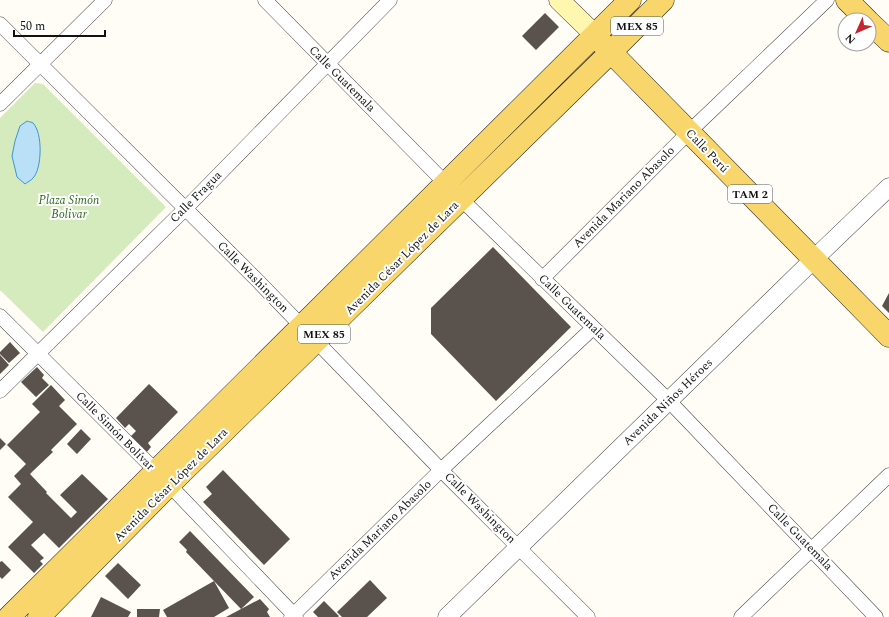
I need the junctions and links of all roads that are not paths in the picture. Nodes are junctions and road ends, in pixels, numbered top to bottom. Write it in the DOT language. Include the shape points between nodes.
graph roads {
  1 [pos="104,0"];
  2 [pos="265,0"];
  3 [pos="390,0"];
  4 [pos="560,0"];
  5 [pos="630,0"];
  6 [pos="663,0"];
  7 [pos="827,0"];
  8 [pos="847,0"];
  9 [pos="859,12"];
  10 [pos="0,24"];
  11 [pos="877,30"];
  12 [pos="595,35"];
  13 [pos="889,41"];
  14 [pos="611,52"];
  15 [pos="41,64"];
  16 [pos="326,64"];
  17 [pos="0,104"];
  18 [pos="689,132"];
  19 [pos="445,184"];
  20 [pos="889,188"];
  21 [pos="461,199"];
  22 [pos="185,209"];
  23 [pos="814,259"];
  24 [pos="542,279"];
  25 [pos="0,316"];
  26 [pos="301,326"];
  27 [pos="593,328"];
  28 [pos="889,336"];
  29 [pos="317,341"];
  30 [pos="38,354"];
  31 [pos="0,391"];
  32 [pos="669,402"];
  33 [pos="441,470"];
  34 [pos="889,475"];
  35 [pos="162,478"];
  36 [pos="519,547"];
  37 [pos="811,550"];
  38 [pos="0,607"];
  39 [pos="294,616"];
  40 [pos="9,617"];
  41 [pos="38,617"];
  42 [pos="447,617"];
  43 [pos="588,617"];
  44 [pos="741,617"];
  45 [pos="876,617"];
  1 -- 15 [label="street"];
  2 -- 16 [label="street, Calle Guatemala"];
  3 -- 16 [label="street, Calle Fragua"];
  4 -- 12 [label="main road, Calle Perú"];
  5 -- 12 [label="main road, Avenida César López de Lara / MEX 85"];
  6 -- 14 [label="main road, Avenida César López de Lara / MEX 85"];
  7 -- 18 [label="street, Avenida Mariano Abasolo"];
  8 -- 9 [label="main road"];
  10 -- 15 [label="street, Calle Washington"];
  11 -- 13 [label="main road"];
  12 -- 14 [label="main road, Calle Perú / TAM 2"];
  12 -- 19 [label="main road, Avenida César López de Lara / MEX 85"];
  14 -- 18 [label="main road, Calle Perú / TAM 2"];
  14 -- 21 [label="main road, Avenida César López de Lara / MEX 85"];
  15 -- 17 [label="street"];
  15 -- 22 [label="street, Calle Washington"];
  16 -- 19 [label="street, Calle Guatemala"];
  16 -- 22 [label="street, Calle Fragua"];
  18 -- 23 [label="main road, Calle Perú / TAM 2"];
  18 -- 24 [label="street, Avenida Mariano Abasolo"];
  19 -- 21 [label="street, Calle Guatemala"];
  19 -- 26 [label="main road, Avenida César López de Lara / MEX 85"];
  20 -- 23 [label="street, Avenida Niños Héroes"];
  21 -- 24 [label="street, Calle Guatemala"];
  21 -- 29 [label="main road, Avenida César López de Lara / MEX 85"];
  22 -- 26 [label="street, Calle Washington"];
  22 -- 30 [label="street, Calle Fragua"];
  23 -- 28 [label="main road, Calle Perú / TAM 2"];
  23 -- 32 [label="street, Avenida Niños Héroes"];
  24 -- 27 [label="street, Calle Guatemala"];
  25 -- 30 [label="street, Calle Simón Bolívar"];
  26 -- 29 [label="street, Calle Washington"];
  26 -- 35 [label="main road, Avenida César López de Lara / MEX 85"];
  27 -- 32 [label="street, Calle Guatemala"];
  27 -- 33 [label="street, Avenida Mariano Abasolo"];
  29 -- 33 [label="street, Calle Washington"];
  29 -- 35 [label="main road, Avenida César López de Lara / MEX 85"];
  30 -- 31 [label="street, Calle Fragua"];
  30 -- 35 [label="street, Calle Simón Bolívar"];
  32 -- 36 [label="street, Avenida Niños Héroes"];
  32 -- 37 [label="street, Calle Guatemala"];
  33 -- 36 [label="street, Calle Washington"];
  33 -- 39 [label="street, Avenida Mariano Abasolo"];
  34 -- 37 [label="street"];
  35 -- 39 [label="street, Calle Simón Bolívar"];
  35 -- 40 [label="main road, Avenida César López de Lara / MEX 85"];
  35 -- 41 [label="main road, Avenida César López de Lara / MEX 85"];
  36 -- 42 [label="street, Avenida Niños Héroes"];
  36 -- 43 [label="street, Calle Washington"];
  37 -- 44 [label="street"];
  37 -- 45 [label="street, Calle Guatemala"];
  38 -- 40 [label="street"];
}
